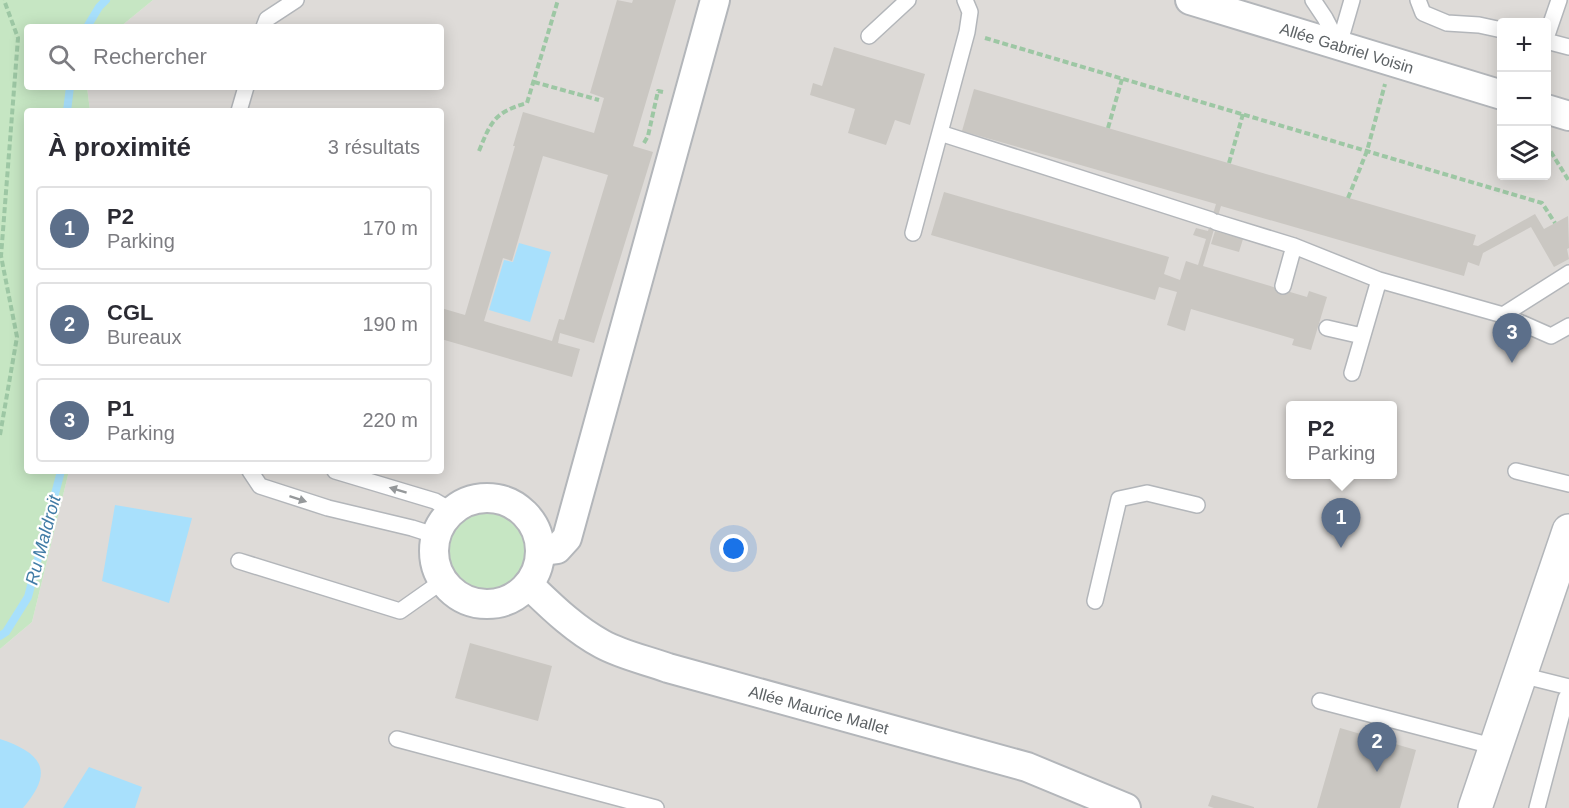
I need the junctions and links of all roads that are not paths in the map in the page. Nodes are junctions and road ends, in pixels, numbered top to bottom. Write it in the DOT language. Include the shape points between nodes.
graph roads {
  1 [pos="296,0"];
  2 [pos="715,0"];
  3 [pos="908,0"];
  4 [pos="965,0"];
  5 [pos="1190,0"];
  6 [pos="1313,0"];
  7 [pos="1352,0"];
  8 [pos="1418,0"];
  9 [pos="1559,0"];
  10 [pos="265,24"];
  11 [pos="1551,25"];
  12 [pos="1497,29"];
  13 [pos="869,36"];
  14 [pos="1551,42"];
  15 [pos="1339,45"];
  16 [pos="1569,47"];
  17 [pos="245,90"];
  18 [pos="1497,94"];
  19 [pos="240,108"];
  20 [pos="1551,111"];
  21 [pos="1569,116"];
  22 [pos="940,133"];
  23 [pos="913,233"];
  24 [pos="1294,246"];
  25 [pos="1569,273"];
  26 [pos="1379,280"];
  27 [pos="1282,286"];
  28 [pos="1503,315"];
  29 [pos="1569,326"];
  30 [pos="1327,328"];
  31 [pos="1362,336"];
  32 [pos="1352,373"];
  33 [pos="1516,471"];
  34 [pos="252,474"];
  35 [pos="345,474"];
  36 [pos="1569,484"];
  37 [pos="1197,505"];
  38 [pos="452,511"];
  39 [pos="1569,531"];
  40 [pos="436,536"];
  41 [pos="541,551"];
  42 [pos="239,561"];
  43 [pos="444,580"];
  44 [pos="529,585"];
  45 [pos="1095,601"];
  46 [pos="1521,675"];
  47 [pos="1568,693"];
  48 [pos="1320,701"];
  49 [pos="397,739"];
  50 [pos="1496,747"];
  51 [pos="656,808"];
  52 [pos="1126,808"];
  53 [pos="1475,808"];
  54 [pos="1490,808"];
  55 [pos="1537,808"];
  1 -- 10 [label="lane"];
  2 -- 41 [label="street" via="567,538 557,549"];
  3 -- 13 [label="lane"];
  4 -- 22 [label="lane" via="970,12 967,32"];
  5 -- 15 [label="street, Allée Gabriel Voisin"];
  6 -- 15 [label="lane"];
  7 -- 15 [label="lane"];
  8 -- 12 [label="lane" via="1423,13 1447,23"];
  9 -- 11 [label="lane"];
  14 -- 16 [label="lane"];
  15 -- 18 [label="street, Allée Gabriel Voisin"];
  17 -- 19 [label="lane"];
  20 -- 21 [label="street"];
  22 -- 23 [label="lane"];
  22 -- 24 [label="lane"];
  24 -- 26 [label="lane"];
  24 -- 27 [label="lane"];
  25 -- 28 [label="lane"];
  26 -- 28 [label="lane"];
  26 -- 31 [label="lane"];
  28 -- 29 [label="lane" via="1551,336"];
  30 -- 31 [label="lane"];
  31 -- 32 [label="lane"];
  33 -- 36 [label="lane"];
  34 -- 40 [label="lane, one-way" via="260,486"];
  38 -- 35 [label="lane, one-way" via="435,501"];
  37 -- 45 [label="lane" via="1147,493 1119,499"];
  38 -- 40 [label="street"];
  38 -- 41 [label="street" via="477,498 497,498 517,506 538,535"];
  39 -- 46 [label="street"];
  40 -- 43 [label="street" via="435,559"];
  41 -- 44 [label="street"];
  42 -- 43 [label="lane" via="400,611"];
  43 -- 44 [label="street" via="467,600 487,604 501,602"];
  44 -- 52 [label="street, Allée Maurice Mallet" via="559,614 600,643 621,652 1028,767"];
  46 -- 47 [label="lane"];
  46 -- 50 [label="street"];
  46 -- 54 [label="street"];
  47 -- 55 [label="lane"];
  48 -- 50 [label="lane"];
  49 -- 51 [label="lane"];
  50 -- 53 [label="street"];
}
